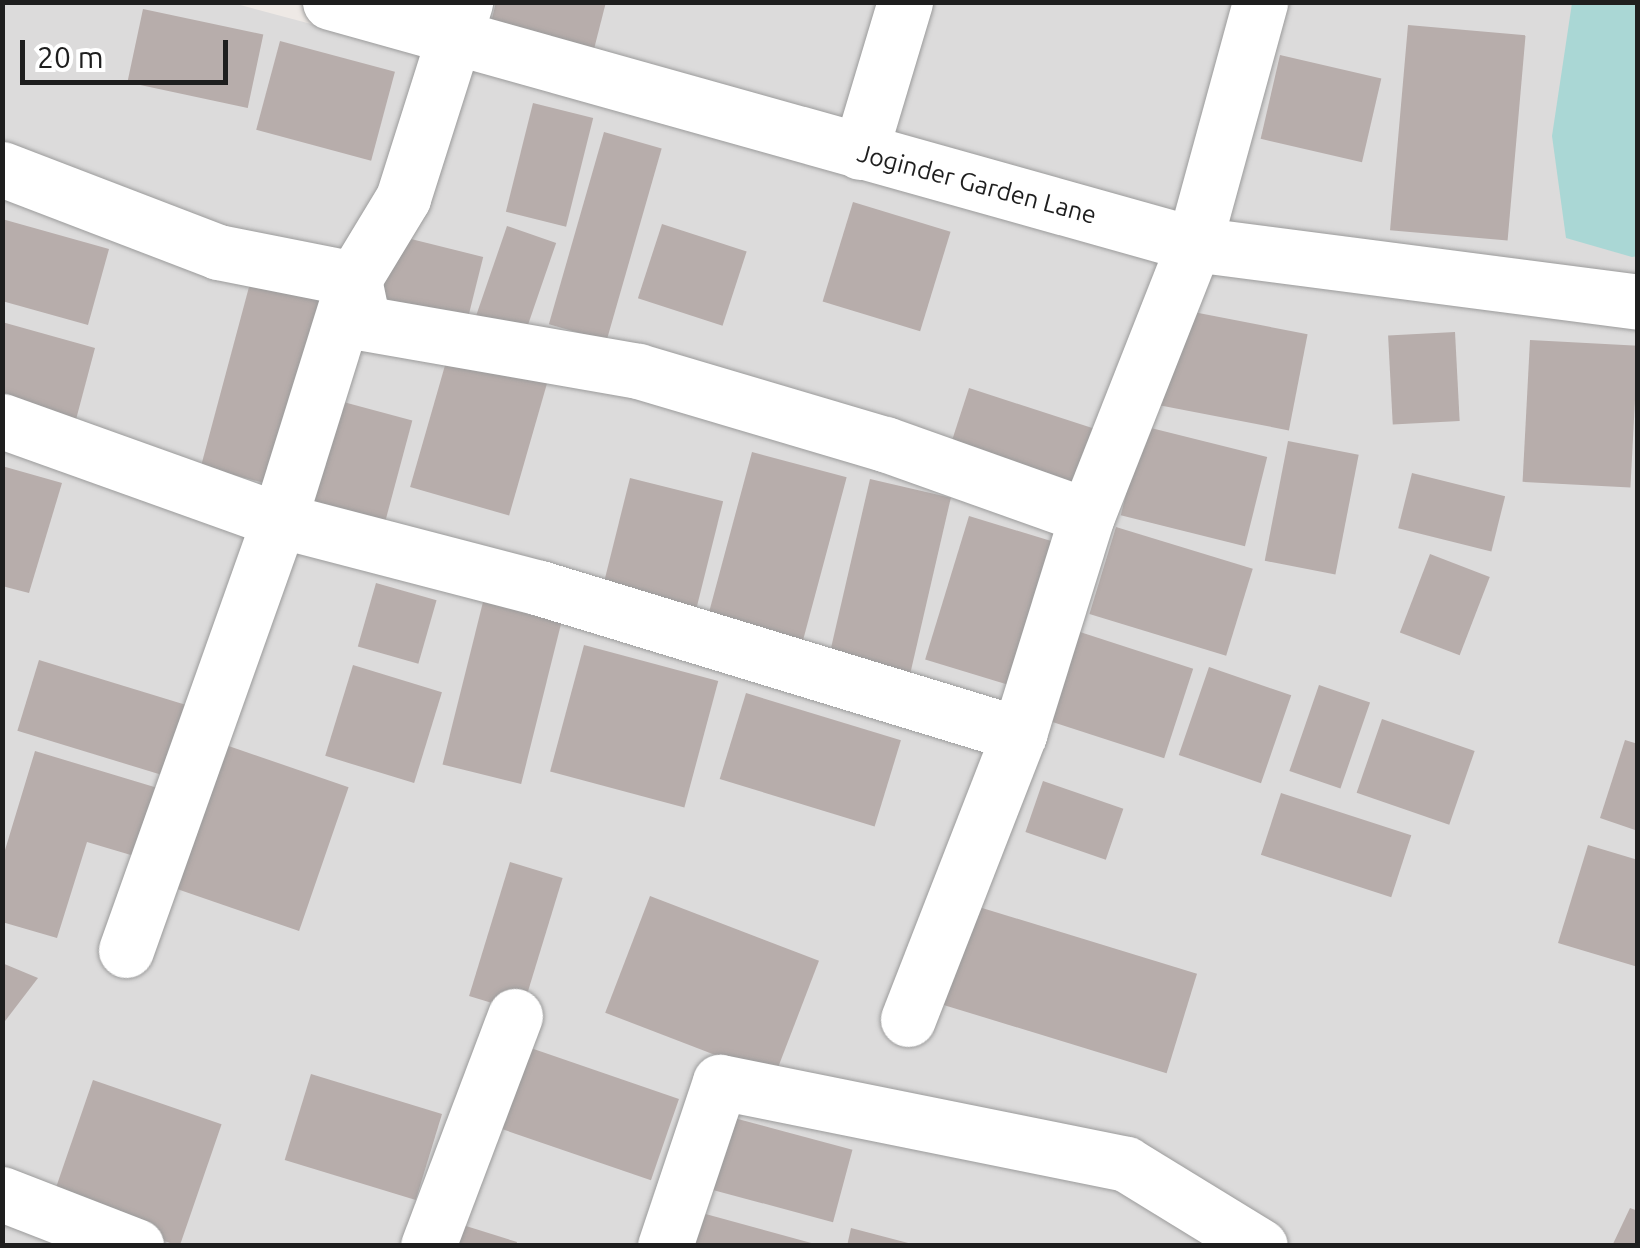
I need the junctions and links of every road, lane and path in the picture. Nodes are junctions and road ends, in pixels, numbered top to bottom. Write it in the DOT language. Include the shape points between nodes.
graph roads {
  1 [pos="330,2"];
  2 [pos="904,2"];
  3 [pos="1260,2"];
  4 [pos="460,19"];
  5 [pos="860,152"];
  6 [pos="2,169"];
  7 [pos="1194,244"];
  8 [pos="354,279"];
  9 [pos="1638,302"];
  10 [pos="2,421"];
  11 [pos="1086,516"];
  12 [pos="279,520"];
  13 [pos="1020,734"];
  14 [pos="126,950"];
  15 [pos="515,1016"];
  16 [pos="908,1018"];
  17 [pos="2,1194"];
  18 [pos="136,1246"];
  19 [pos="428,1246"];
  20 [pos="665,1246"];
  21 [pos="1260,1246"];
  1 -- 4 [label="street, Joginder Garden Lane"];
  2 -- 5 [label="street"];
  3 -- 7 [label="street"];
  4 -- 5 [label="street, Joginder Garden Lane"];
  4 -- 8 [label="street" via="403,198"];
  5 -- 7 [label="street, Joginder Garden Lane"];
  6 -- 8 [label="street" via="218,252"];
  7 -- 9 [label="street, Joginder Garden Lane"];
  7 -- 11 [label="street"];
  8 -- 11 [label="street" via="364,323 638,371 885,444"];
  8 -- 12 [label="street"];
  10 -- 12 [label="street"];
  11 -- 13 [label="street"];
  12 -- 13 [label="street" via="540,588"];
  12 -- 14 [label="street"];
  13 -- 16 [label="street"];
  15 -- 19 [label="street"];
  17 -- 18 [label="street"];
  20 -- 21 [label="street" via="720,1082 1126,1164"];
}
